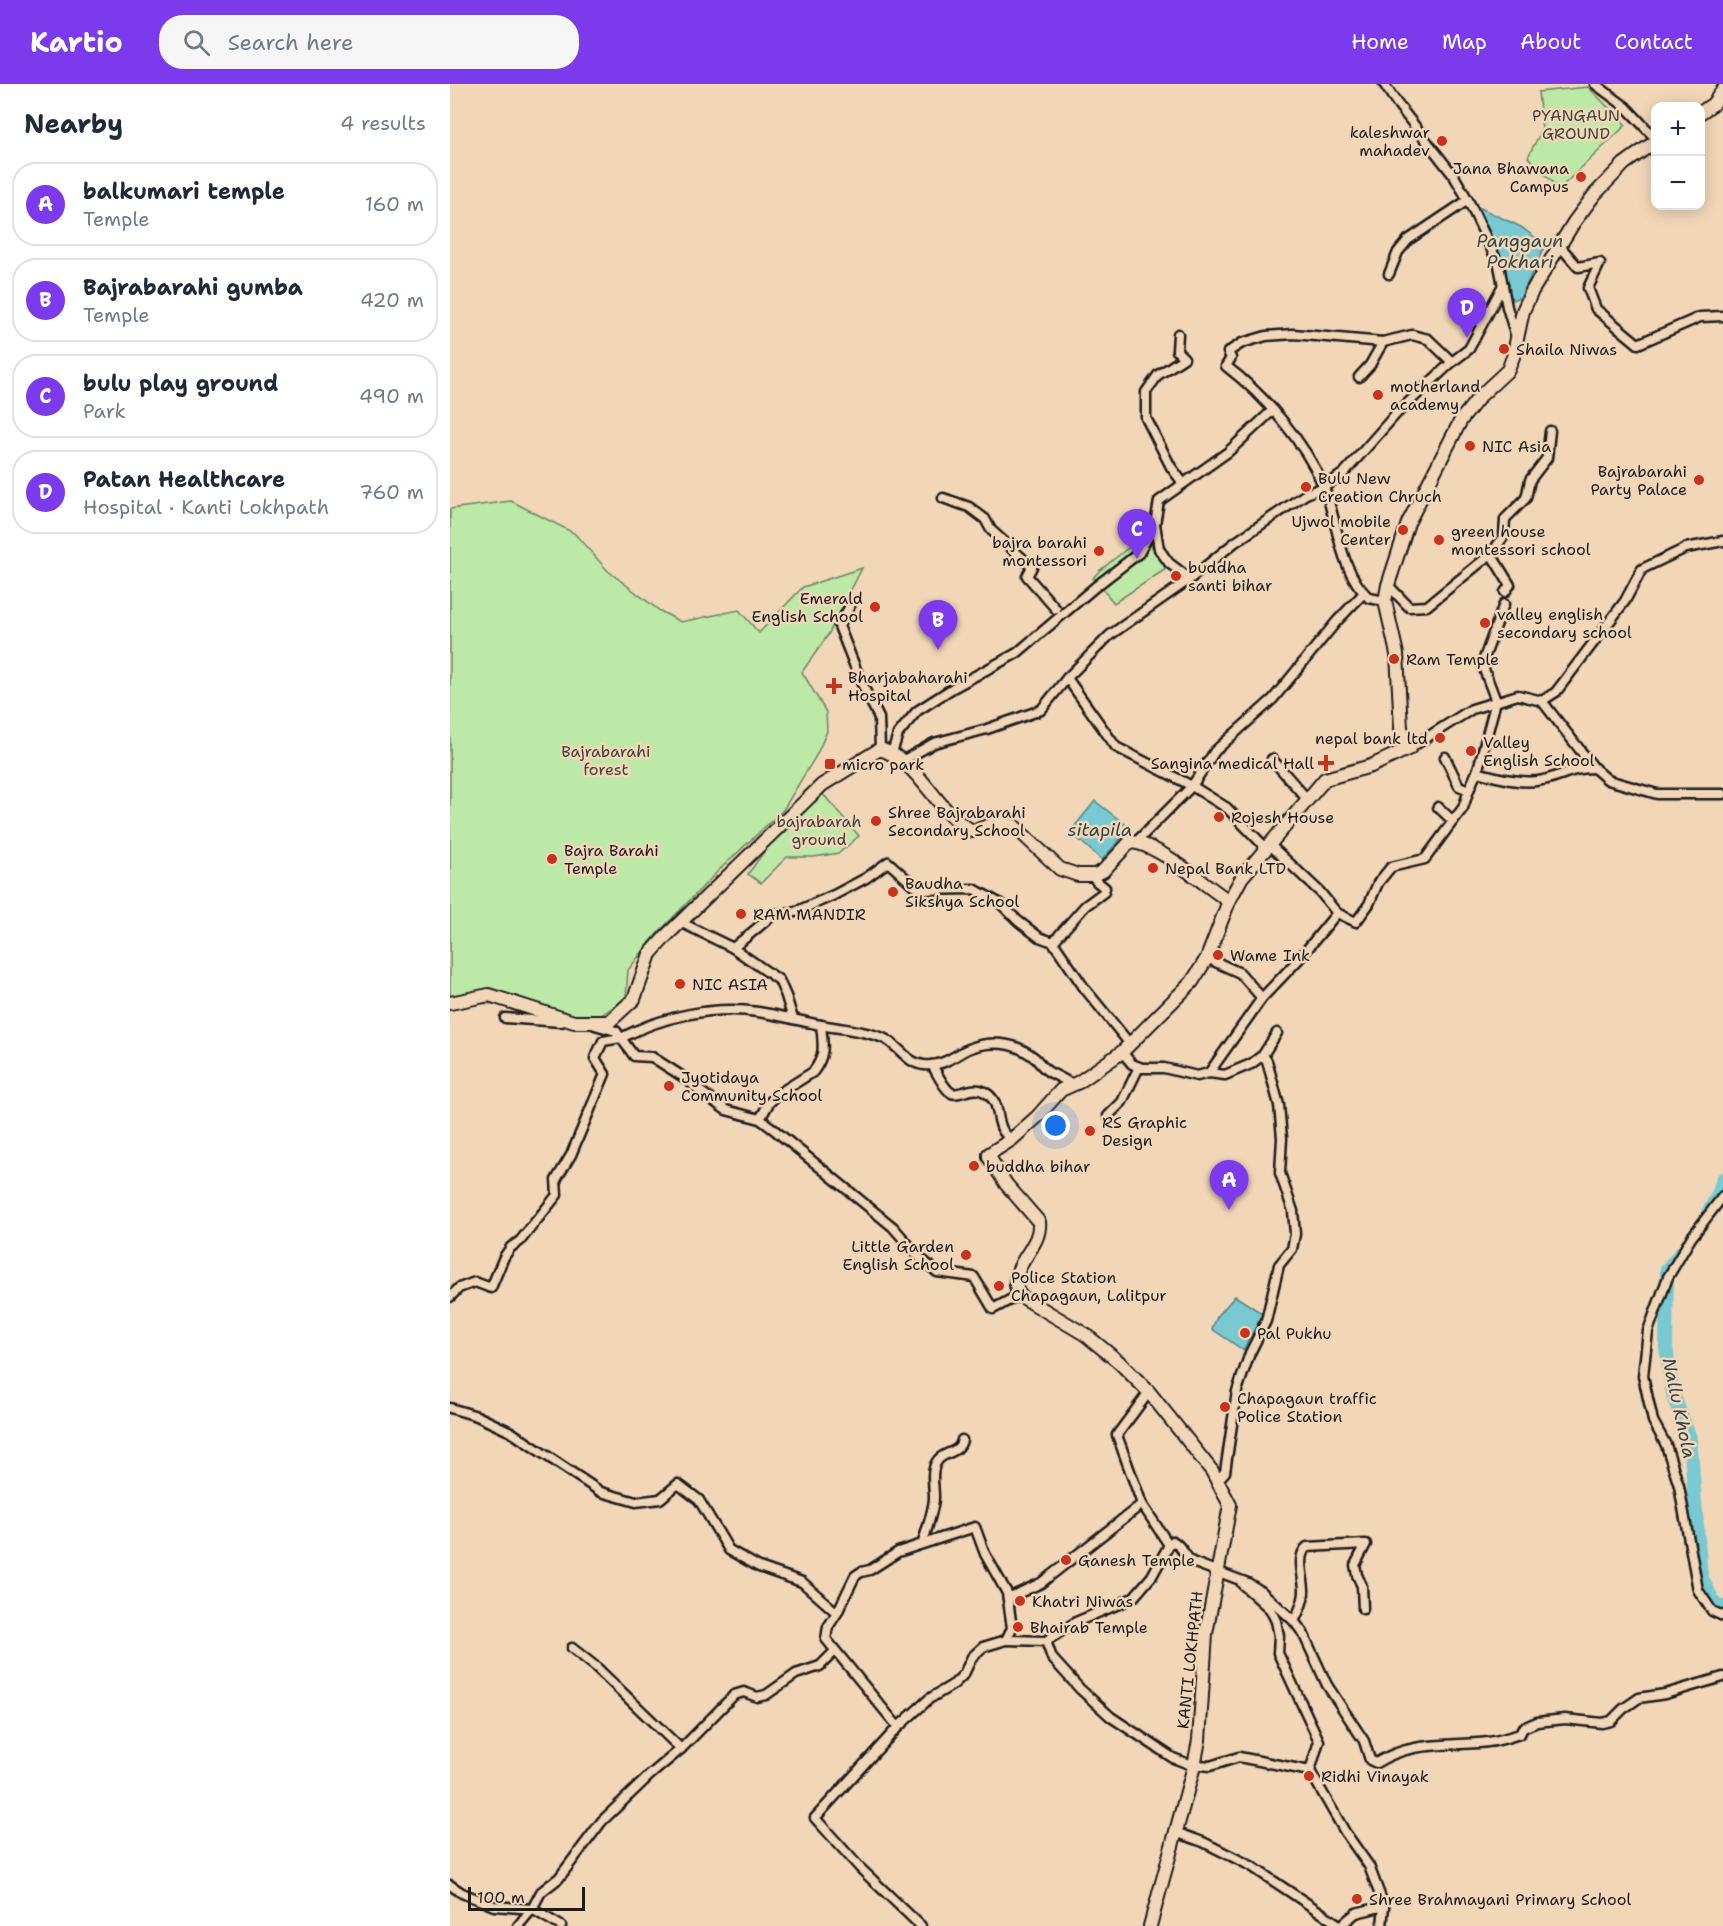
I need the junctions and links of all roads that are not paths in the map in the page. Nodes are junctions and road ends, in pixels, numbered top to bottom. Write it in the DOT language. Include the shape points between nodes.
graph roads {
  1 [pos="1384,84"];
  2 [pos="1595,84"];
  3 [pos="1723,90"];
  4 [pos="1705,110"];
  5 [pos="1651,134"];
  6 [pos="1651,143"];
  7 [pos="1468,200"];
  8 [pos="1560,246"];
  9 [pos="1389,274"];
  10 [pos="1503,285"];
  11 [pos="1723,316"];
  12 [pos="1178,334"];
  13 [pos="1516,337"];
  14 [pos="1383,342"];
  15 [pos="1452,362"];
  16 [pos="1359,377"];
  17 [pos="1273,410"];
  18 [pos="1550,431"];
  19 [pos="1183,483"];
  20 [pos="1324,486"];
  21 [pos="943,498"];
  22 [pos="1155,524"];
  23 [pos="1723,541"];
  24 [pos="1491,554"];
  25 [pos="1190,579"];
  26 [pos="1388,585"];
  27 [pos="1505,592"];
  28 [pos="1364,593"];
  29 [pos="1385,601"];
  30 [pos="851,604"];
  31 [pos="1504,604"];
  32 [pos="1056,609"];
  33 [pos="1066,678"];
  34 [pos="1496,701"];
  35 [pos="1542,701"];
  36 [pos="1410,748"];
  37 [pos="886,751"];
  38 [pos="1445,758"];
  39 [pos="1272,759"];
  40 [pos="904,760"];
  41 [pos="1594,768"];
  42 [pos="1477,772"];
  43 [pos="1192,786"];
  44 [pos="1469,790"];
  45 [pos="1723,794"];
  46 [pos="1307,799"];
  47 [pos="1438,807"];
  48 [pos="1453,821"];
  49 [pos="1135,843"];
  50 [pos="1268,846"];
  51 [pos="1095,875"];
  52 [pos="1229,901"];
  53 [pos="1337,913"];
  54 [pos="680,922"];
  55 [pos="1053,942"];
  56 [pos="733,948"];
  57 [pos="1207,958"];
  58 [pos="1262,998"];
  59 [pos="450,1003"];
  60 [pos="505,1018"];
  61 [pos="793,1019"];
  62 [pos="821,1025"];
  63 [pos="1277,1033"];
  64 [pos="621,1038"];
  65 [pos="1126,1048"];
  66 [pos="1263,1055"];
  67 [pos="932,1065"];
  68 [pos="1139,1067"];
  69 [pos="1209,1072"];
  70 [pos="1071,1084"];
  71 [pos="1108,1116"];
  72 [pos="759,1119"];
  73 [pos="1011,1140"];
  74 [pos="1723,1196"];
  75 [pos="1019,1295"];
  76 [pos="450,1297"];
  77 [pos="1149,1392"];
  78 [pos="450,1408"];
  79 [pos="962,1440"];
  80 [pos="1218,1480"];
  81 [pos="1142,1504"];
  82 [pos="923,1544"];
  83 [pos="1170,1545"];
  84 [pos="1216,1571"];
  85 [pos="1237,1579"];
  86 [pos="1008,1598"];
  87 [pos="1363,1609"];
  88 [pos="837,1613"];
  89 [pos="1723,1616"];
  90 [pos="1294,1621"];
  91 [pos="1006,1640"];
  92 [pos="1046,1641"];
  93 [pos="572,1648"];
  94 [pos="835,1651"];
  95 [pos="1723,1677"];
  96 [pos="898,1727"];
  97 [pos="681,1749"];
  98 [pos="1194,1763"];
  99 [pos="1310,1771"];
  100 [pos="1174,1832"];
  101 [pos="450,1886"];
  102 [pos="1384,1906"];
  103 [pos="532,1909"];
  104 [pos="518,1926"];
  105 [pos="561,1926"];
  106 [pos="921,1926"];
  107 [pos="1150,1926"];
  108 [pos="1341,1926"];
  109 [pos="1382,1926"];
  1 -- 7 [label="street"];
  2 -- 5 [label="street" via="1626,107"];
  3 -- 4 [label="main road"];
  6 -- 8 [label="main road" via="1595,194"];
  7 -- 9 [label="street" via="1408,240"];
  7 -- 10 [label="street"];
  8 -- 11 [label="street" via="1578,267 1600,263 1588,288 1596,309 1638,344 1700,316"];
  8 -- 13 [label="main road" via="1523,311"];
  10 -- 13 [label="street"];
  10 -- 15 [label="street" via="1469,350"];
  12 -- 19 [label="street" via="1177,351 1184,358 1158,375 1146,392 1146,418"];
  13 -- 26 [label="main road" via="1508,370 1461,420 1408,523"];
  14 -- 15 [label="street" via="1412,335 1428,339"];
  14 -- 16 [label="street"];
  14 -- 17 [label="street" via="1293,334 1266,336 1228,352 1231,358 1226,366"];
  15 -- 20 [label="street" via="1396,414 1344,473"];
  17 -- 19 [label="street" via="1228,452"];
  17 -- 20 [label="street"];
  18 -- 24 [label="street" via="1547,458 1530,480 1526,498 1505,519 1504,536"];
  19 -- 22 [label="street" via="1159,501"];
  20 -- 25 [label="street" via="1234,543"];
  20 -- 28 [label="street" via="1349,573"];
  21 -- 32 [label="street" via="969,507 985,519 990,530 1032,567 1027,576"];
  22 -- 25 [label="street" via="1160,549 1169,563"];
  22 -- 37 [label="street" via="1138,553 1017,653 917,711"];
  23 -- 35 [label="street" via="1686,548 1642,569 1626,601 1556,692"];
  24 -- 26 [label="street" via="1427,606 1409,607"];
  24 -- 27 [label="street" via="1510,585"];
  25 -- 33 [label="street" via="1110,635"];
  26 -- 29 [label="main road"];
  28 -- 29 [label="street"];
  28 -- 43 [label="street" via="1274,699 1215,751"];
  29 -- 36 [label="main road" via="1397,654 1401,728"];
  30 -- 37 [label="street" via="839,626 879,718"];
  31 -- 34 [label="street" via="1482,664"];
  33 -- 40 [label="street" via="1041,710 934,743"];
  33 -- 43 [label="street" via="1116,747"];
  34 -- 35 [label="street" via="1518,695"];
  34 -- 36 [label="street" via="1472,709"];
  34 -- 42 [label="street"];
  35 -- 41 [label="street"];
  36 -- 46 [label="main road" via="1371,766 1325,780"];
  37 -- 40 [label="main road"];
  37 -- 54 [label="main road" via="822,785"];
  38 -- 44 [label="street" via="1459,786"];
  39 -- 46 [label="street"];
  40 -- 51 [label="main road" via="965,828 973,831 997,823 1014,826 1060,869"];
  41 -- 42 [label="street" via="1577,768 1541,781 1502,779"];
  41 -- 45 [label="street" via="1608,780 1657,794"];
  42 -- 44 [label="street"];
  43 -- 49 [label="street"];
  43 -- 50 [label="street" via="1227,808"];
  44 -- 48 [label="street"];
  46 -- 50 [label="main road"];
  47 -- 48 [label="street"];
  48 -- 53 [label="street" via="1425,859 1390,867 1356,922"];
  49 -- 51 [label="main road" via="1130,842"];
  49 -- 52 [label="main road" via="1157,851"];
  50 -- 52 [label="main road" via="1242,877"];
  50 -- 53 [label="street" via="1320,892"];
  51 -- 55 [label="street" via="1096,881 1106,888 1104,892 1085,906"];
  52 -- 57 [label="main road"];
  53 -- 58 [label="street"];
  54 -- 56 [label="street"];
  54 -- 59 [label="main road" via="650,954 634,999 609,1022 574,1022 489,995"];
  55 -- 56 [label="street" via="1039,937 1000,904 974,889 919,890 888,862 834,895 795,912 774,914"];
  55 -- 65 [label="street"];
  56 -- 61 [label="street" via="779,980"];
  57 -- 58 [label="street" via="1240,973"];
  57 -- 65 [label="main road" via="1192,982"];
  58 -- 69 [label="street"];
  60 -- 64 [label="street" via="592,1024 616,1031"];
  61 -- 62 [label="street"];
  61 -- 64 [label="street" via="756,1011 712,1010 643,1027"];
  62 -- 67 [label="street" via="885,1038 916,1063"];
  62 -- 72 [label="street" via="823,1056 818,1067 778,1094"];
  63 -- 66 [label="street"];
  64 -- 72 [label="street" via="634,1056 652,1058 726,1110"];
  64 -- 76 [label="street" via="603,1041 595,1058 605,1074 571,1155 556,1180 557,1195 504,1257 491,1288 476,1282 459,1288"];
  65 -- 68 [label="street" via="1132,1064"];
  65 -- 70 [label="main road"];
  66 -- 69 [label="street" via="1225,1075"];
  66 -- 80 [label="street" via="1279,1105 1281,1173 1293,1211 1295,1234 1292,1249 1279,1265 1266,1321 1237,1391 1225,1472"];
  67 -- 70 [label="street" via="968,1049 1004,1043 1019,1047"];
  67 -- 73 [label="street" via="950,1093 956,1095 972,1089 989,1095 997,1104 1002,1129"];
  68 -- 69 [label="street" via="1197,1076"];
  68 -- 71 [label="street" via="1122,1102"];
  70 -- 73 [label="main road"];
  72 -- 75 [label="street" via="893,1227 937,1272 974,1277 993,1309"];
  73 -- 75 [label="main road" via="989,1157 1006,1184 1037,1218 1040,1229 1016,1276"];
  74 -- 89 [label="street" via="1668,1277 1648,1331 1643,1376 1653,1421 1666,1445 1679,1486 1698,1590 1712,1611"];
  75 -- 77 [label="main road, KANTI LOKHPATH" via="1086,1335"];
  77 -- 80 [label="main road, KANTI LOKHPATH"];
  77 -- 81 [label="street" via="1117,1435"];
  78 -- 88 [label="street" via="511,1432 601,1492 636,1502 660,1498 678,1484 699,1500 729,1550 759,1567 802,1582"];
  79 -- 82 [label="street" via="958,1449 937,1460 934,1503"];
  80 -- 84 [label="main road, KANTI LOKHPATH" via="1230,1505"];
  81 -- 83 [label="street"];
  81 -- 86 [label="street" via="1041,1583"];
  82 -- 86 [label="street" via="975,1527"];
  82 -- 88 [label="street" via="898,1552 855,1576"];
  83 -- 84 [label="street" via="1173,1541 1182,1547 1186,1558"];
  83 -- 92 [label="street" via="1133,1598 1076,1622"];
  84 -- 85 [label="street"];
  84 -- 98 [label="main road, KANTI LOKHPATH"];
  85 -- 90 [label="street" via="1261,1591"];
  85 -- 99 [label="street" via="1270,1609 1276,1621 1278,1653 1319,1742"];
  86 -- 91 [label="street" via="1012,1628"];
  87 -- 90 [label="street" via="1362,1586 1355,1565 1366,1544 1307,1547 1301,1557 1303,1599"];
  88 -- 94 [label="street" via="826,1639"];
  90 -- 95 [label="street" via="1308,1641 1327,1684 1364,1741 1370,1760 1376,1763 1405,1749 1505,1739 1537,1722 1611,1722 1639,1698"];
  91 -- 92 [label="street"];
  91 -- 96 [label="street" via="982,1647 959,1679"];
  92 -- 98 [label="street" via="1052,1658 1112,1718 1173,1758"];
  93 -- 97 [label="street"];
  94 -- 96 [label="street"];
  94 -- 97 [label="street" via="820,1666 796,1674 766,1695 734,1695"];
  96 -- 106 [label="street" via="815,1818"];
  97 -- 103 [label="street" via="602,1821 559,1878 541,1892"];
  98 -- 99 [label="street" via="1210,1766 1239,1757"];
  98 -- 100 [label="main road, KANTI LOKHPATH"];
  99 -- 102 [label="street" via="1369,1866"];
  100 -- 107 [label="main road, KANTI LOKHPATH"];
  100 -- 108 [label="street" via="1244,1861"];
  101 -- 103 [label="street" via="494,1906"];
  102 -- 108 [label="street" via="1351,1916"];
  102 -- 109 [label="street"];
  103 -- 104 [label="street"];
  103 -- 105 [label="street"];
}
